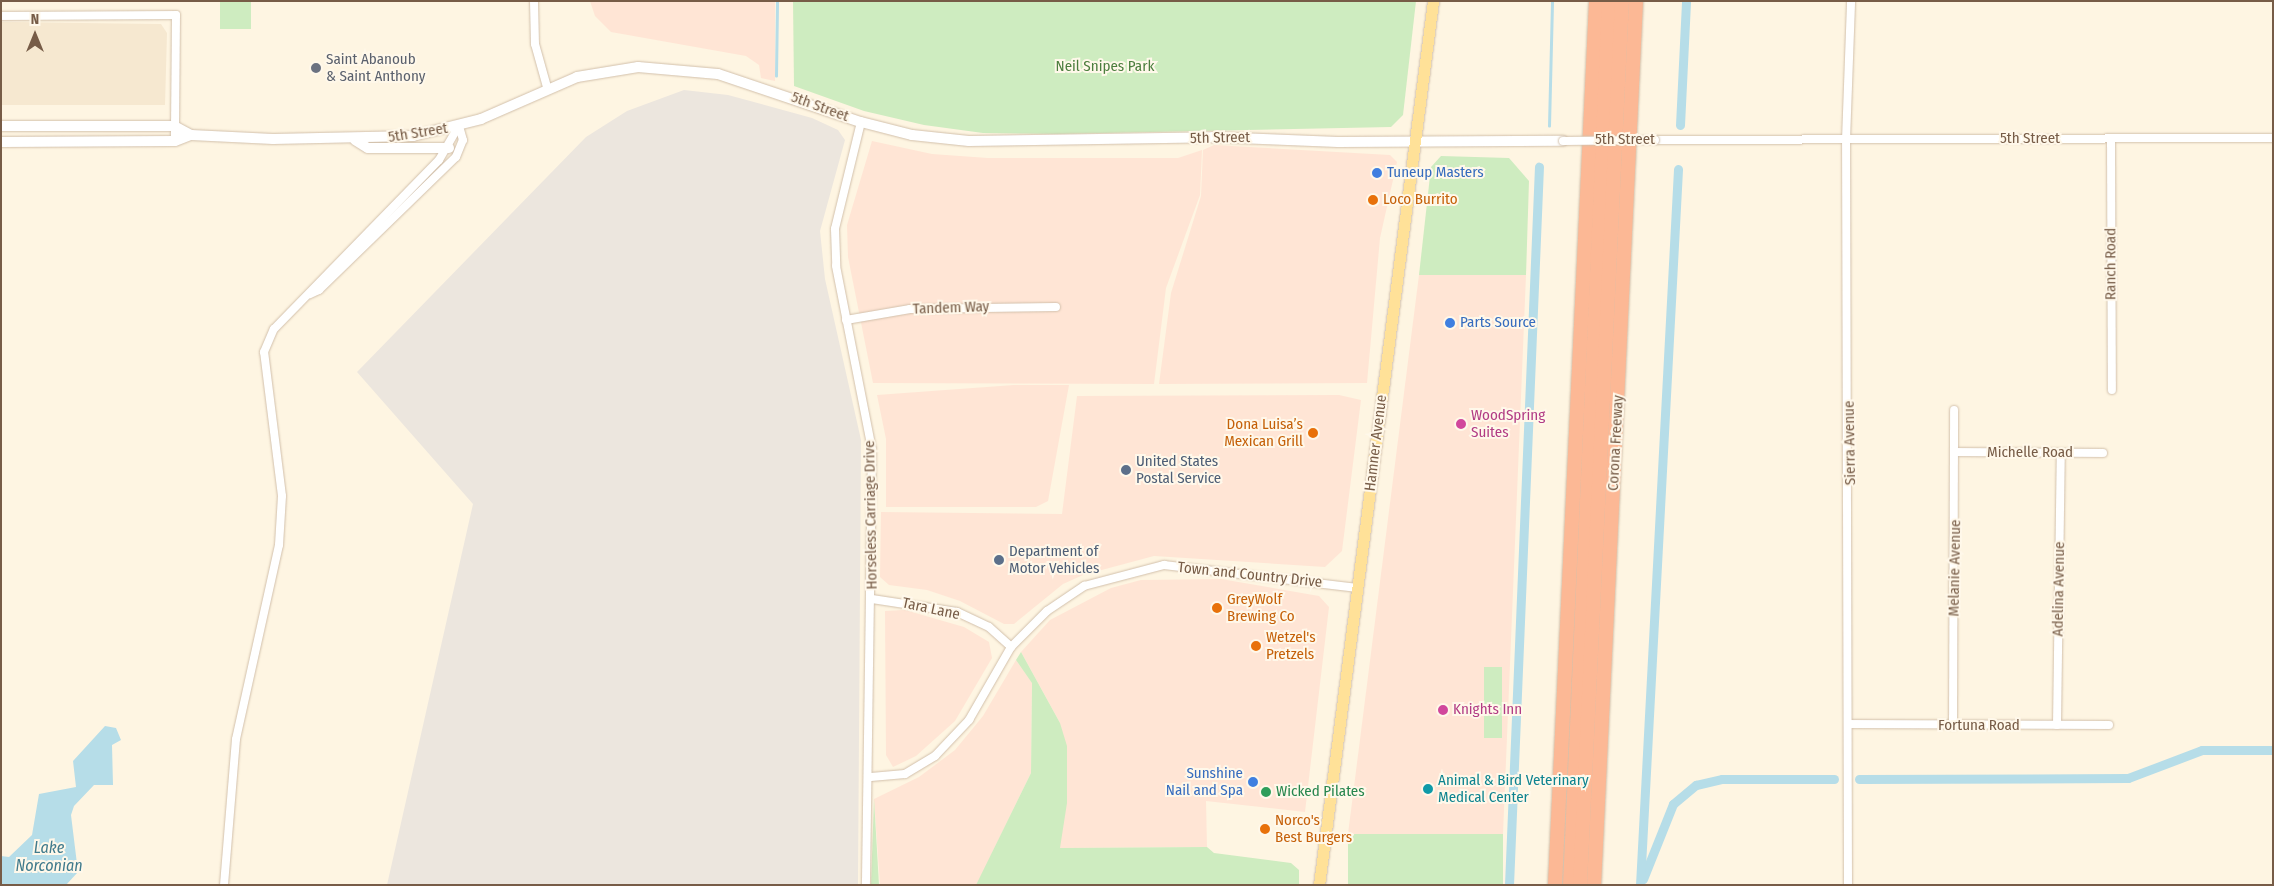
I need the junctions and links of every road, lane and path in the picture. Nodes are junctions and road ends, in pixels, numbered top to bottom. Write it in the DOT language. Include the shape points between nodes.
graph roads {
  1 [pos="534,1"];
  2 [pos="1432,1"];
  3 [pos="1596,1"];
  4 [pos="1609,1"];
  5 [pos="1622,1"];
  6 [pos="1636,1"];
  7 [pos="1850,1"];
  8 [pos="1,16"];
  9 [pos="547,87"];
  10 [pos="861,122"];
  11 [pos="1,126"];
  12 [pos="174,126"];
  13 [pos="459,126"];
  14 [pos="191,135"];
  15 [pos="2111,138"];
  16 [pos="2273,138"];
  17 [pos="354,139"];
  18 [pos="1414,140"];
  19 [pos="1846,140"];
  20 [pos="174,141"];
  21 [pos="1563,141"];
  22 [pos="1,142"];
  23 [pos="449,148"];
  24 [pos="310,294"];
  25 [pos="1056,307"];
  26 [pos="846,320"];
  27 [pos="2112,390"];
  28 [pos="1954,410"];
  29 [pos="1957,452"];
  30 [pos="2103,453"];
  31 [pos="2061,454"];
  32 [pos="1358,588"];
  33 [pos="872,599"];
  34 [pos="1587,643"];
  35 [pos="1011,647"];
  36 [pos="1849,724"];
  37 [pos="2057,725"];
  38 [pos="2109,725"];
  39 [pos="1565,726"];
  40 [pos="1953,726"];
  41 [pos="1601,728"];
  42 [pos="871,777"];
  43 [pos="224,885"];
  44 [pos="866,885"];
  45 [pos="1319,885"];
  46 [pos="1555,885"];
  47 [pos="1570,885"];
  48 [pos="1580,885"];
  49 [pos="1594,885"];
  50 [pos="1848,885"];
  1 -- 9 [label="street" via="534,44"];
  2 -- 18 [label="main road, Hamner Avenue"];
  3 -- 39 [label="highway"];
  4 -- 34 [label="highway"];
  5 -- 34 [label="highway"];
  6 -- 41 [label="highway, Corona Freeway"];
  7 -- 19 [label="street, Sierra Avenue"];
  8 -- 12 [label="street" via="176,15"];
  9 -- 10 [label="street, 5th Street" via="607,70 694,70 766,88"];
  9 -- 13 [label="street, 5th Street"];
  10 -- 18 [label="street, 5th Street" via="912,135 969,141 1214,137"];
  10 -- 26 [label="street, Horseless Carriage Drive" via="835,229 836,266"];
  11 -- 12 [label="street, 5th Street"];
  12 -- 14 [label="street, 5th Street"];
  12 -- 20 [label="street"];
  13 -- 17 [label="street, 5th Street" via="413,136"];
  13 -- 23 [label="street"];
  13 -- 24 [label="street" via="464,140 456,157 320,290"];
  14 -- 17 [label="street, 5th Street"];
  14 -- 20 [label="street, 5th Street"];
  15 -- 16 [label="street, 5th Street"];
  15 -- 19 [label="street, 5th Street"];
  15 -- 27 [label="street, Ranch Road"];
  17 -- 23 [label="street" via="368,148"];
  18 -- 21 [label="street, 5th Street"];
  18 -- 32 [label="main road, Hamner Avenue"];
  19 -- 21 [label="street, 5th Street, bridge"];
  19 -- 36 [label="street, Sierra Avenue"];
  20 -- 22 [label="street, 5th Street"];
  23 -- 24 [label="street"];
  24 -- 43 [label="street" via="274,329 264,352 282,496 279,545 236,739"];
  25 -- 26 [label="street, Tandem Way" via="910,309"];
  26 -- 33 [label="street, Horseless Carriage Drive" via="872,450"];
  28 -- 29 [label="street, Melanie Avenue"];
  29 -- 31 [label="street, Michelle Road"];
  29 -- 40 [label="street, Melanie Avenue"];
  30 -- 31 [label="street, Michelle Road"];
  31 -- 37 [label="street, Adelina Avenue"];
  32 -- 35 [label="street, Town and Country Drive" via="1164,565 1084,586 1047,610"];
  32 -- 45 [label="main road, Hamner Avenue"];
  33 -- 35 [label="street, Tara Lane" via="957,612 989,627"];
  33 -- 42 [label="street, Horseless Carriage Drive"];
  34 -- 39 [label="highway"];
  34 -- 41 [label="highway"];
  34 -- 47 [label="highway"];
  34 -- 48 [label="highway"];
  35 -- 42 [label="street, Town and Country Drive" via="969,720 935,756 904,774"];
  36 -- 40 [label="street, Fortuna Road"];
  36 -- 50 [label="street, Sierra Avenue"];
  37 -- 38 [label="street, Fortuna Road"];
  37 -- 40 [label="street, Fortuna Road"];
  39 -- 46 [label="highway"];
  41 -- 49 [label="highway, Corona Freeway"];
  42 -- 44 [label="street, Horseless Carriage Drive"];
}
